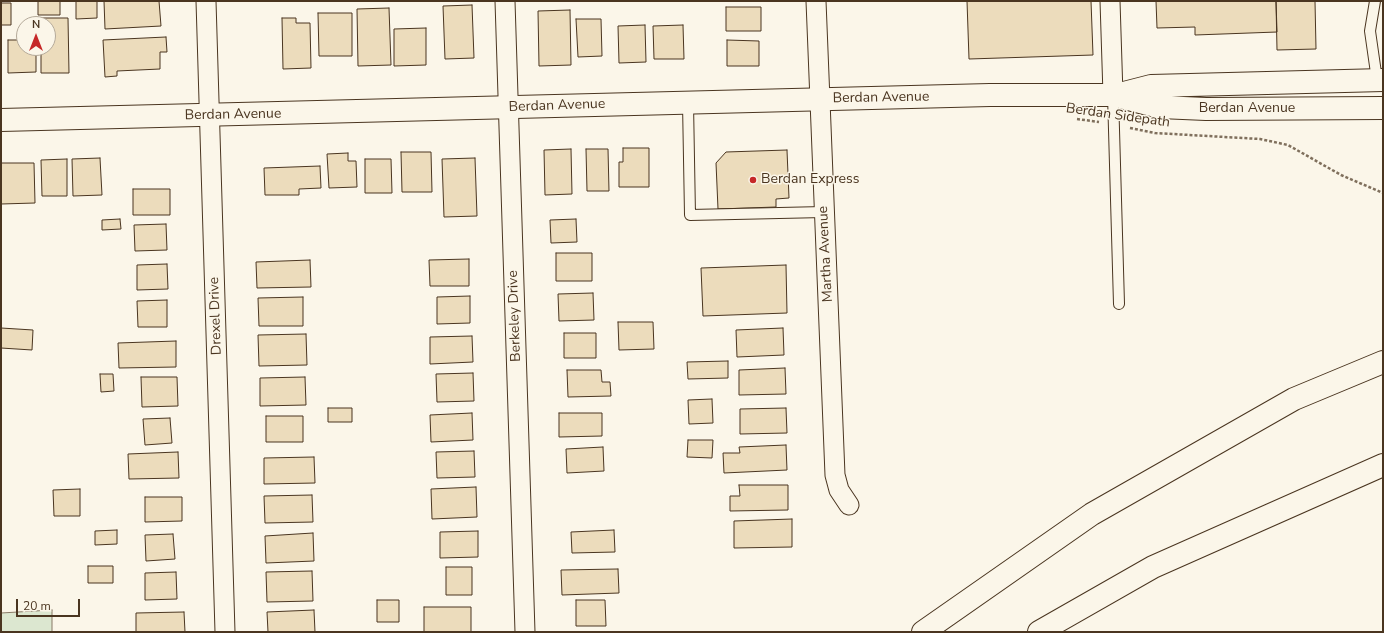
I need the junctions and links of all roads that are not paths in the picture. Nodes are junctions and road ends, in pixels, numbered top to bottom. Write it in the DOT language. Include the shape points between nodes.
graph roads {
  1 [pos="206,1"];
  2 [pos="505,1"];
  3 [pos="816,1"];
  4 [pos="1110,1"];
  5 [pos="1375,1"];
  6 [pos="1380,80"];
  7 [pos="1113,95"];
  8 [pos="819,99"];
  9 [pos="688,103"];
  10 [pos="508,108"];
  11 [pos="1383,108"];
  12 [pos="210,116"];
  13 [pos="1,120"];
  14 [pos="824,212"];
  15 [pos="1119,304"];
  16 [pos="1383,362"];
  17 [pos="1383,464"];
  18 [pos="849,505"];
  19 [pos="225,632"];
  20 [pos="525,632"];
  21 [pos="923,632"];
  22 [pos="1039,632"];
  1 -- 12 [label="street, Drexel Drive"];
  2 -- 10 [label="street, Berkeley Drive"];
  3 -- 8 [label="street, Martha Avenue"];
  4 -- 7 [label="street"];
  5 -- 6 [label="lane" via="1370,31"];
  6 -- 7 [label="main road, Berdan Avenue" via="1151,86"];
  7 -- 8 [label="main road, Berdan Avenue"];
  7 -- 11 [label="main road, Berdan Avenue" via="1160,107"];
  7 -- 15 [label="lane"];
  8 -- 9 [label="main road, Berdan Avenue"];
  8 -- 14 [label="street, Martha Avenue"];
  9 -- 10 [label="main road, Berdan Avenue"];
  9 -- 14 [label="lane" via="690,215"];
  10 -- 12 [label="main road, Berdan Avenue"];
  10 -- 20 [label="street, Berkeley Drive"];
  12 -- 13 [label="main road, Berdan Avenue"];
  12 -- 19 [label="street, Drexel Drive"];
  14 -- 18 [label="street, Martha Avenue" via="836,475 840,490"];
  16 -- 21 [label="main road" via="1294,399 1092,514"];
  17 -- 22 [label="main road" via="1153,567"];
}
